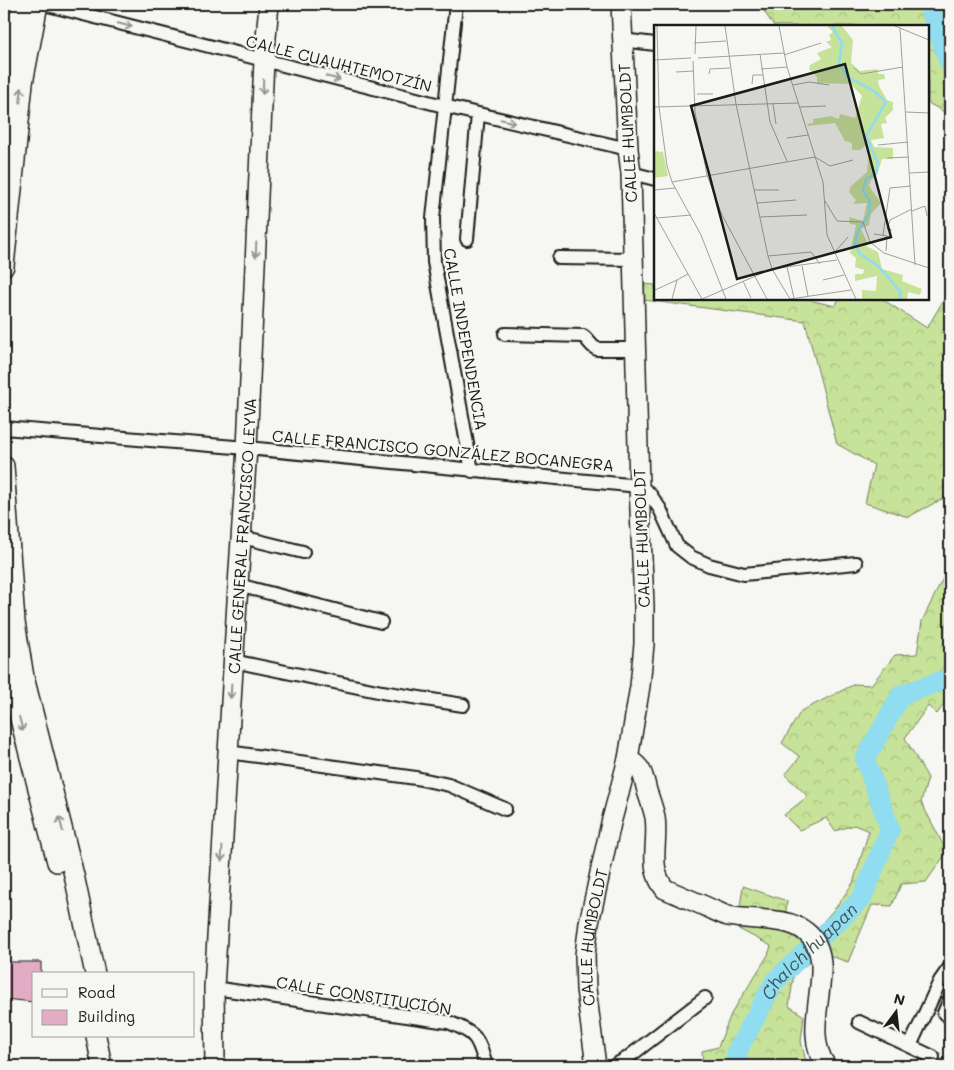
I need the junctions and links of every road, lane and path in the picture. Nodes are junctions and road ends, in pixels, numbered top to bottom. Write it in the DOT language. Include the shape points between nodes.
graph roads {
  1 [pos="22,4"];
  2 [pos="38,4"];
  3 [pos="44,4"];
  4 [pos="269,4"];
  5 [pos="456,4"];
  6 [pos="621,4"];
  7 [pos="622,40"];
  8 [pos="654,44"];
  9 [pos="264,60"];
  10 [pos="444,106"];
  11 [pos="478,114"];
  12 [pos="4,123"];
  13 [pos="628,149"];
  14 [pos="630,174"];
  15 [pos="654,179"];
  16 [pos="467,239"];
  17 [pos="560,258"];
  18 [pos="633,259"];
  19 [pos="4,266"];
  20 [pos="505,334"];
  21 [pos="636,349"];
  22 [pos="4,428"];
  23 [pos="248,448"];
  24 [pos="4,466"];
  25 [pos="472,470"];
  26 [pos="639,486"];
  27 [pos="242,537"];
  28 [pos="303,552"];
  29 [pos="856,563"];
  30 [pos="238,585"];
  31 [pos="381,622"];
  32 [pos="4,642"];
  33 [pos="233,661"];
  34 [pos="17,679"];
  35 [pos="463,705"];
  36 [pos="228,752"];
  37 [pos="628,759"];
  38 [pos="505,809"];
  39 [pos="950,967"];
  40 [pos="82,972"];
  41 [pos="95,972"];
  42 [pos="214,988"];
  43 [pos="705,998"];
  44 [pos="950,999"];
  45 [pos="950,1017"];
  46 [pos="859,1022"];
  47 [pos="96,1038"];
  48 [pos="108,1038"];
  49 [pos="910,1046"];
  50 [pos="102,1066"];
  51 [pos="114,1066"];
  52 [pos="215,1066"];
  53 [pos="486,1066"];
  54 [pos="596,1066"];
  55 [pos="614,1066"];
  56 [pos="826,1066"];
  57 [pos="929,1066"];
  1 -- 12 [label="street"];
  19 -- 2 [label="street, one-way" via="23,84"];
  3 -- 9 [label="street, CALLE CUAUHTEMOTZÍN, one-way"];
  4 -- 9 [label="street, CALLE GENERAL FRANCISCO LEYVA"];
  5 -- 10 [label="street, CALLE INDEPENDENCIA"];
  6 -- 7 [label="street, CALLE HUMBOLDT"];
  7 -- 8 [label="street"];
  7 -- 13 [label="street, CALLE HUMBOLDT"];
  9 -- 10 [label="street, CALLE CUAUHTEMOTZÍN, one-way"];
  9 -- 23 [label="street, CALLE GENERAL FRANCISCO LEYVA, one-way"];
  10 -- 11 [label="street, CALLE CUAUHTEMOTZÍN"];
  10 -- 25 [label="street, CALLE INDEPENDENCIA" via="433,218 434,262"];
  11 -- 13 [label="street, CALLE CUAUHTEMOTZÍN, one-way"];
  11 -- 16 [label="street"];
  13 -- 14 [label="street, CALLE HUMBOLDT"];
  14 -- 15 [label="street"];
  14 -- 18 [label="street, CALLE HUMBOLDT"];
  17 -- 18 [label="street"];
  18 -- 21 [label="street, CALLE HUMBOLDT"];
  20 -- 21 [label="street" via="583,336 597,349"];
  21 -- 26 [label="street, CALLE HUMBOLDT"];
  22 -- 23 [label="street, CALLE FRANCISCO GONZÁLEZ BOCANEGRA"];
  23 -- 25 [label="street, CALLE FRANCISCO GONZÁLEZ BOCANEGRA"];
  23 -- 27 [label="street, CALLE GENERAL FRANCISCO LEYVA"];
  24 -- 34 [label="street"];
  25 -- 26 [label="street, CALLE FRANCISCO GONZÁLEZ BOCANEGRA"];
  26 -- 29 [label="street" via="650,493 677,546 691,557 710,565 744,574"];
  26 -- 37 [label="street, CALLE HUMBOLDT" via="644,644"];
  27 -- 28 [label="street"];
  27 -- 30 [label="street, CALLE GENERAL FRANCISCO LEYVA"];
  30 -- 31 [label="street"];
  30 -- 33 [label="street, CALLE GENERAL FRANCISCO LEYVA"];
  32 -- 34 [label="street"];
  33 -- 35 [label="street"];
  33 -- 36 [label="street, CALLE GENERAL FRANCISCO LEYVA, one-way"];
  34 -- 40 [label="street, one-way"];
  41 -- 34 [label="street, one-way" via="74,875"];
  36 -- 38 [label="street" via="416,778 449,785"];
  36 -- 42 [label="street, CALLE GENERAL FRANCISCO LEYVA, one-way"];
  37 -- 54 [label="street, CALLE HUMBOLDT" via="589,923 585,955"];
  37 -- 56 [label="street" via="643,773 655,818 655,870 665,889 727,916 792,923 813,937 822,964 814,1030"];
  39 -- 49 [label="street" via="940,980"];
  42 -- 52 [label="street, CALLE GENERAL FRANCISCO LEYVA"];
  42 -- 53 [label="street, CALLE CONSTITUCIÓN" via="448,1022 467,1029 479,1043"];
  43 -- 55 [label="street"];
  44 -- 45 [label="street" via="944,1013"];
  46 -- 49 [label="street"];
  47 -- 50 [label="street"];
  48 -- 51 [label="street"];
  49 -- 57 [label="street" via="932,1057"];
}
